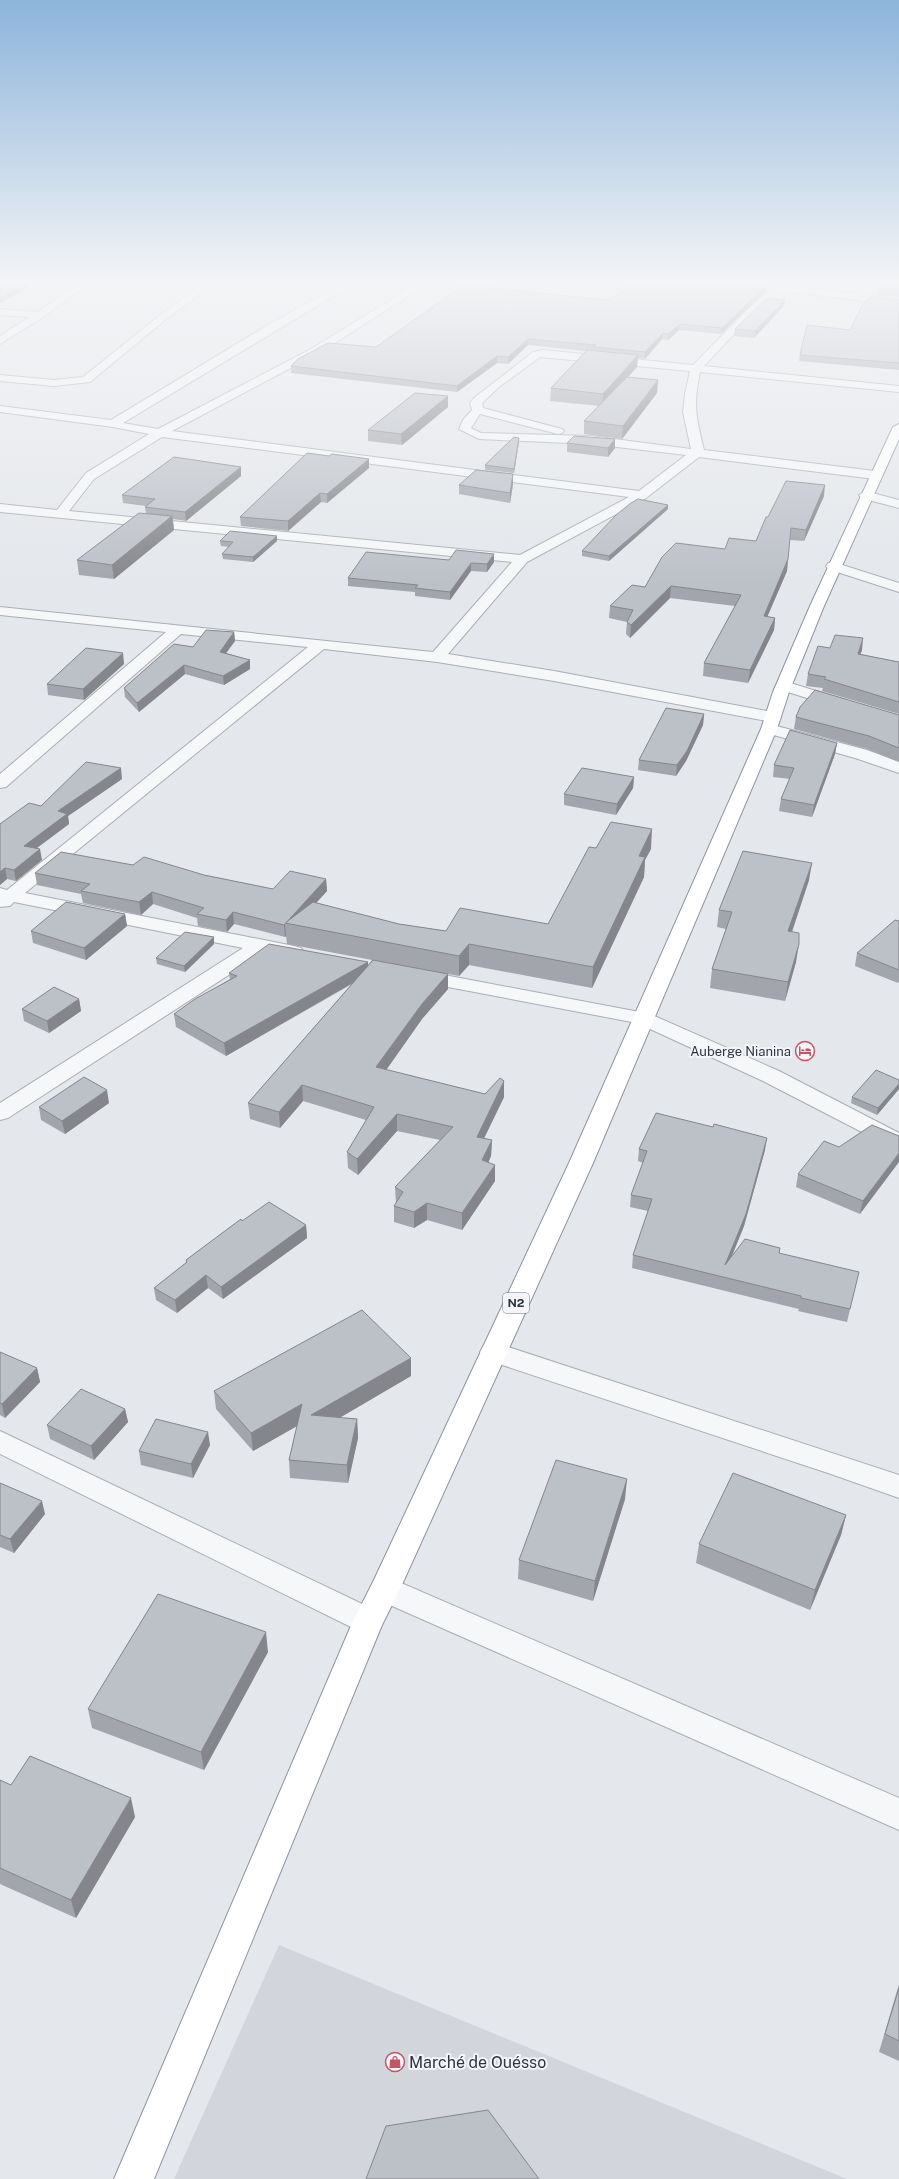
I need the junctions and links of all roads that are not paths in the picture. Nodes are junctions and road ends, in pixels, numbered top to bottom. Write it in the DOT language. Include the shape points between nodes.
graph roads {
  1 [pos="33,381"];
  2 [pos="83,381"];
  3 [pos="184,381"];
  4 [pos="259,381"];
  5 [pos="500,381"];
  6 [pos="693,381"];
  7 [pos="819,381"];
  8 [pos="899,389"];
  9 [pos="0,409"];
  10 [pos="478,410"];
  11 [pos="113,424"];
  12 [pos="899,427"];
  13 [pos="160,433"];
  14 [pos="591,440"];
  15 [pos="698,452"];
  16 [pos="870,485"];
  17 [pos="642,495"];
  18 [pos="899,504"];
  19 [pos="0,508"];
  20 [pos="61,513"];
  21 [pos="522,560"];
  22 [pos="833,566"];
  23 [pos="899,588"];
  24 [pos="0,611"];
  25 [pos="178,629"];
  26 [pos="320,644"];
  27 [pos="437,657"];
  28 [pos="784,686"];
  29 [pos="856,708"];
  30 [pos="771,723"];
  31 [pos="899,768"];
  32 [pos="0,783"];
  33 [pos="3,898"];
  34 [pos="260,946"];
  35 [pos="315,956"];
  36 [pos="401,972"];
  37 [pos="643,1018"];
  38 [pos="0,1112"];
  39 [pos="899,1142"];
  40 [pos="492,1352"];
  41 [pos="0,1442"];
  42 [pos="899,1487"];
  43 [pos="385,1589"];
  44 [pos="368,1621"];
  45 [pos="899,1814"];
  46 [pos="134,2179"];
  1 -- 2 [label="street" via="74,383"];
  3 -- 11 [label="street"];
  4 -- 13 [label="street"];
  5 -- 10 [label="street" via="478,400"];
  6 -- 15 [label="street" via="689,412"];
  7 -- 8 [label="street"];
  9 -- 11 [label="street"];
  10 -- 14 [label="street"];
  10 -- 14 [label="street" via="465,429 479,436"];
  11 -- 13 [label="street"];
  12 -- 16 [label="highway, N2"];
  13 -- 17 [label="street"];
  13 -- 20 [label="street" via="90,476"];
  14 -- 15 [label="street"];
  15 -- 16 [label="street"];
  15 -- 17 [label="street"];
  16 -- 18 [label="street"];
  16 -- 22 [label="highway, N2"];
  17 -- 21 [label="street"];
  19 -- 20 [label="street"];
  20 -- 21 [label="street"];
  21 -- 27 [label="street"];
  22 -- 23 [label="street"];
  22 -- 28 [label="highway, N2"];
  24 -- 25 [label="street"];
  25 -- 26 [label="street"];
  25 -- 32 [label="street"];
  26 -- 27 [label="street"];
  26 -- 33 [label="street"];
  27 -- 30 [label="street" via="584,681"];
  28 -- 29 [label="street"];
  28 -- 30 [label="highway, N2"];
  30 -- 31 [label="street"];
  30 -- 37 [label="highway, N2"];
  33 -- 34 [label="street"];
  34 -- 35 [label="street"];
  34 -- 38 [label="street"];
  36 -- 37 [label="street"];
  37 -- 39 [label="street" via="771,1076"];
  37 -- 40 [label="highway, N2" via="581,1162"];
  40 -- 42 [label="street"];
  40 -- 43 [label="highway, N2"];
  41 -- 44 [label="street"];
  43 -- 44 [label="highway, N2"];
  43 -- 45 [label="street"];
  44 -- 46 [label="highway, N2"];
}
